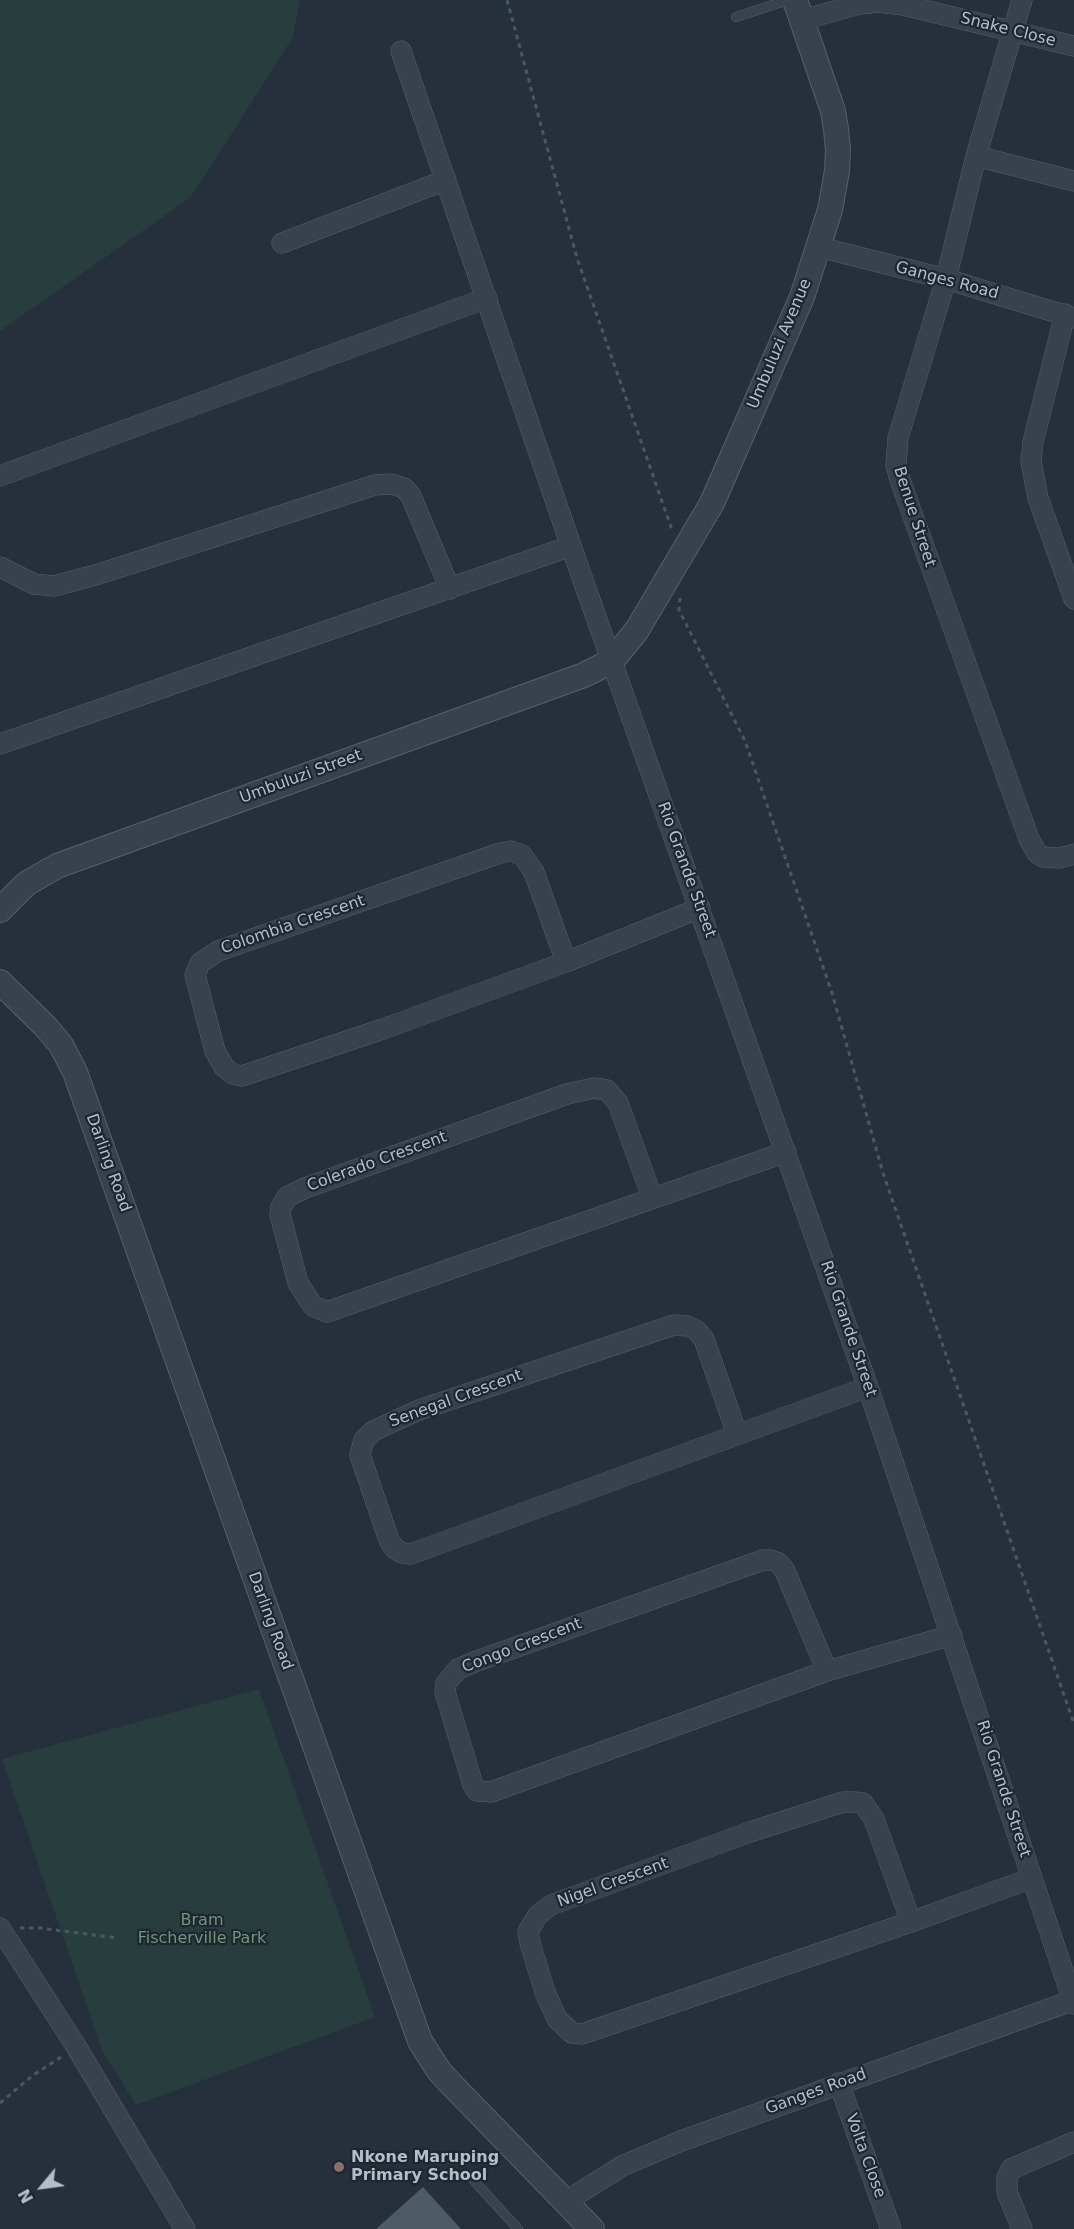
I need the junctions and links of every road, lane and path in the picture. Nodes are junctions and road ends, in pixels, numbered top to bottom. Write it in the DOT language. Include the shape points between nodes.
graph roads {
  1 [pos="507,0"];
  2 [pos="788,0"];
  3 [pos="1022,0"];
  4 [pos="799,10"];
  5 [pos="736,17"];
  6 [pos="1011,31"];
  7 [pos="1074,46"];
  8 [pos="401,51"];
  9 [pos="976,156"];
  10 [pos="446,180"];
  11 [pos="1074,181"];
  12 [pos="282,243"];
  13 [pos="819,247"];
  14 [pos="946,279"];
  15 [pos="486,298"];
  16 [pos="1070,316"];
  17 [pos="0,476"];
  18 [pos="571,546"];
  19 [pos="681,557"];
  20 [pos="0,567"];
  21 [pos="450,589"];
  22 [pos="680,589"];
  23 [pos="1074,599"];
  24 [pos="612,661"];
  25 [pos="0,744"];
  26 [pos="1074,854"];
  27 [pos="700,908"];
  28 [pos="0,910"];
  29 [pos="566,962"];
  30 [pos="0,982"];
  31 [pos="786,1152"];
  32 [pos="652,1197"];
  33 [pos="868,1387"];
  34 [pos="737,1434"];
  35 [pos="952,1635"];
  36 [pos="827,1671"];
  37 [pos="1074,1724"];
  38 [pos="1032,1878"];
  39 [pos="911,1922"];
  40 [pos="0,1928"];
  41 [pos="117,1938"];
  42 [pos="1074,2001"];
  43 [pos="77,2048"];
  44 [pos="839,2083"];
  45 [pos="0,2103"];
  46 [pos="1074,2142"];
  47 [pos="469,2175"];
  48 [pos="565,2202"];
  49 [pos="185,2229"];
  50 [pos="518,2229"];
  51 [pos="591,2229"];
  52 [pos="891,2229"];
  53 [pos="1022,2229"];
  1 -- 19 [label="path" via="577,258"];
  2 -- 5 [label="lane"];
  3 -- 6 [label="street, Benue Street"];
  4 -- 6 [label="street, Snake Close" via="878,2"];
  4 -- 13 [label="street, Umbuluzi Avenue" via="833,111 838,150 834,190"];
  6 -- 7 [label="street, Snake Close"];
  6 -- 9 [label="street, Benue Street"];
  8 -- 10 [label="street, Rio Grande Street"];
  9 -- 11 [label="street"];
  9 -- 14 [label="street, Benue Street"];
  10 -- 12 [label="street"];
  10 -- 15 [label="street, Rio Grande Street"];
  13 -- 14 [label="street, Ganges Road"];
  13 -- 19 [label="street, Umbuluzi Avenue" via="802,297 712,503"];
  14 -- 16 [label="street, Ganges Road"];
  14 -- 26 [label="street, Benue Street" via="898,438 896,465 1029,839 1043,856 1060,858"];
  15 -- 17 [label="street"];
  15 -- 18 [label="street, Rio Grande Street"];
  16 -- 23 [label="street" via="1033,442 1031,461 1038,498"];
  18 -- 21 [label="street"];
  18 -- 24 [label="street, Rio Grande Street"];
  19 -- 24 [label="street, Umbuluzi Avenue" via="637,630"];
  20 -- 21 [label="street" via="34,584 54,586 375,485 392,484 404,488 411,496"];
  21 -- 25 [label="street"];
  22 -- 37 [label="path" via="680,610 749,752 832,993 883,1173"];
  24 -- 27 [label="street, Rio Grande Street"];
  24 -- 28 [label="street, Umbuluzi Street" via="584,675 57,866 26,884"];
  27 -- 29 [label="street, Colombia Crescent"];
  27 -- 31 [label="street, Rio Grande Street"];
  29 -- 29 [label="street, Colombia Crescent" via="534,872 522,855 511,851 218,951 200,963 195,975 215,1051 224,1067 242,1076"];
  30 -- 48 [label="street, Darling Road" via="61,1045 75,1072 420,2041 452,2085"];
  31 -- 32 [label="street, Colerado Crescent"];
  31 -- 33 [label="street, Rio Grande Street"];
  32 -- 32 [label="street, Colerado Crescent" via="618,1103 607,1090 594,1088 567,1094 305,1188 287,1197 280,1214 298,1283 312,1306 327,1312"];
  33 -- 34 [label="street, Senegal Crescent"];
  33 -- 35 [label="street, Rio Grande Street"];
  34 -- 34 [label="street, Senegal Crescent" via="704,1339 696,1330 674,1325 419,1410 373,1431 364,1440 360,1455 389,1540 394,1548 411,1554"];
  35 -- 36 [label="street, Congo Crescent"];
  35 -- 38 [label="street, Rio Grande Street"];
  36 -- 36 [label="street, Congo Crescent" via="785,1571 779,1563 763,1560 477,1661 458,1669 446,1683 445,1692 473,1785 477,1791 490,1792"];
  38 -- 39 [label="street, Nigel Crescent"];
  38 -- 42 [label="street, Rio Grande Street"];
  39 -- 39 [label="street, Nigel Crescent" via="874,1819 863,1803 843,1802 552,1905 538,1915 528,1931 557,2019 572,2033 582,2034"];
  40 -- 41 [label="path" via="40,1928"];
  40 -- 43 [label="street"];
  42 -- 44 [label="street, Ganges Road"];
  43 -- 45 [label="path" via="50,2063"];
  43 -- 49 [label="street"];
  44 -- 48 [label="street, Ganges Road" via="641,2157"];
  44 -- 52 [label="street, Volta Close"];
  46 -- 53 [label="street" via="1011,2169 1007,2192"];
  47 -- 50 [label="lane"];
  48 -- 51 [label="street, Darling Road"];
}
